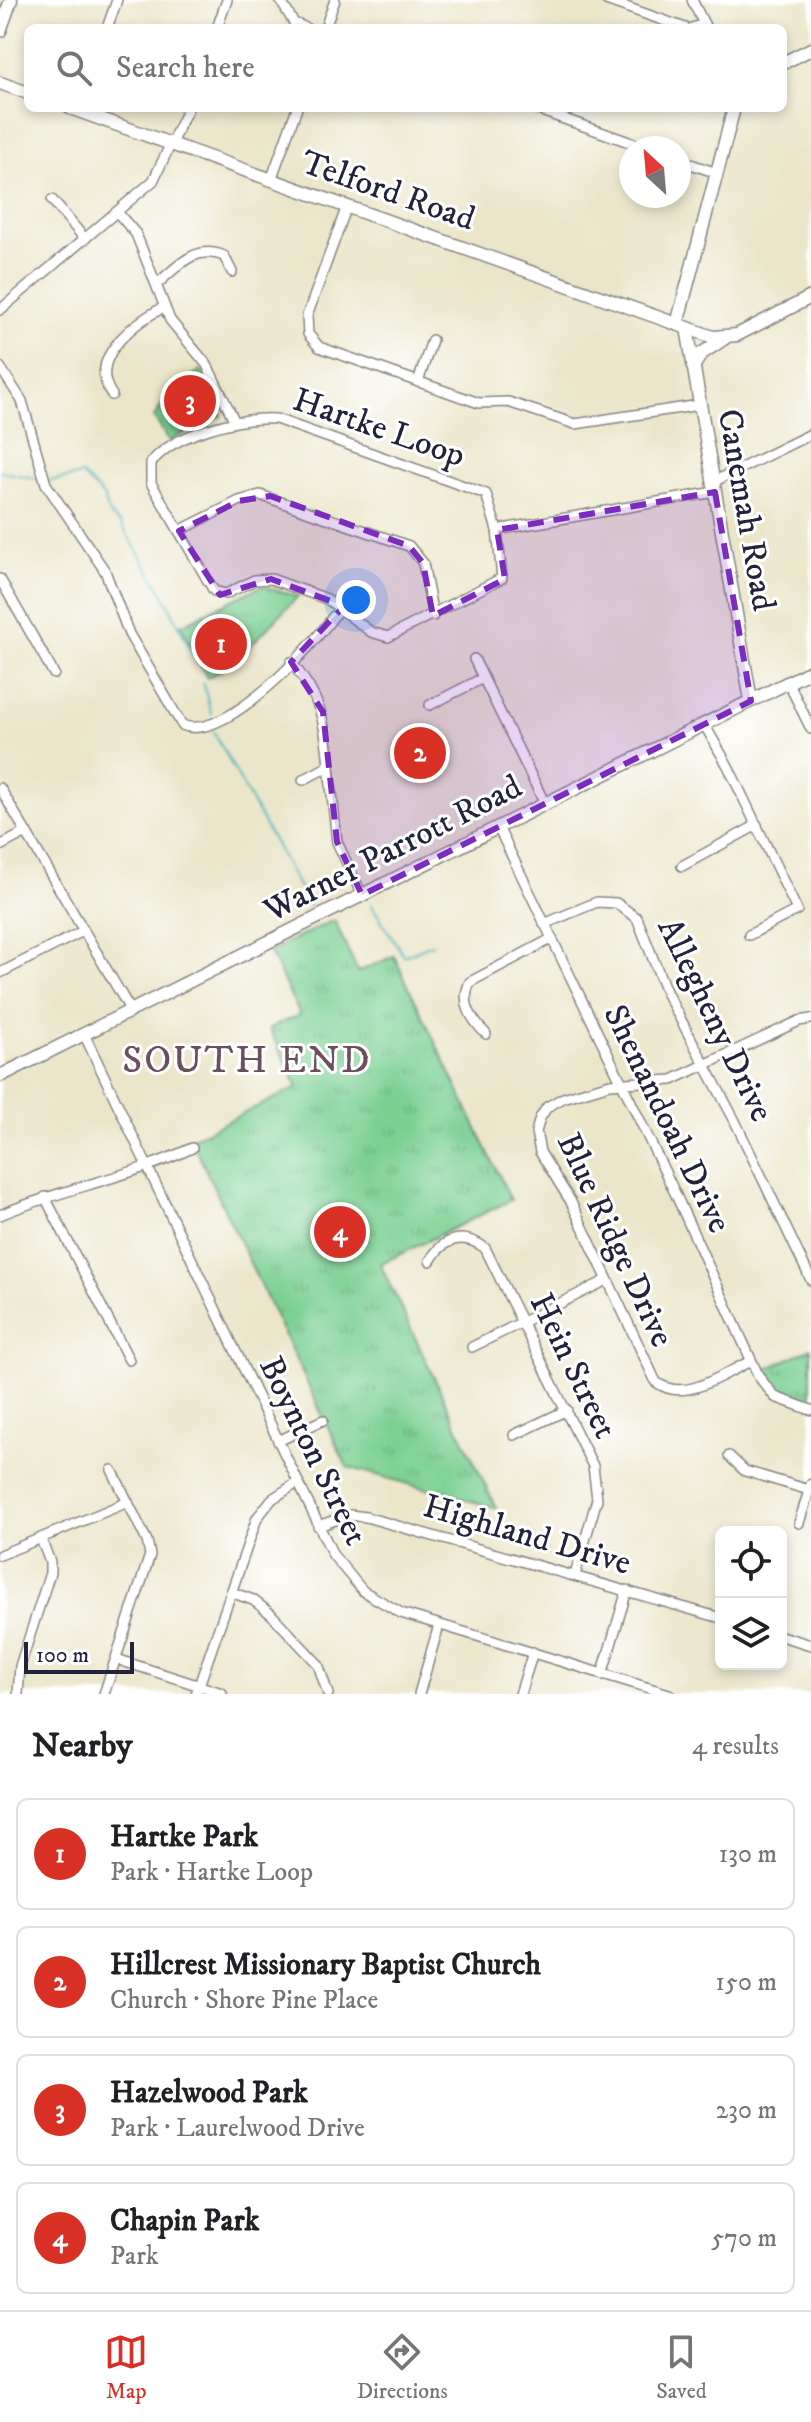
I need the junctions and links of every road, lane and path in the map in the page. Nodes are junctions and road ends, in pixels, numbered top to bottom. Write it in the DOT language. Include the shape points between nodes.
graph roads {
  1 [pos="11,0"];
  2 [pos="117,0"];
  3 [pos="227,0"];
  4 [pos="280,0"];
  5 [pos="335,0"];
  6 [pos="606,0"];
  7 [pos="692,0"];
  8 [pos="108,24"];
  9 [pos="218,24"];
  10 [pos="296,24"];
  11 [pos="326,24"];
  12 [pos="674,24"];
  13 [pos="704,24"];
  14 [pos="0,31"];
  15 [pos="811,49"];
  16 [pos="787,61"];
  17 [pos="0,83"];
  18 [pos="24,92"];
  19 [pos="84,112"];
  20 [pos="186,112"];
  21 [pos="296,112"];
  22 [pos="544,112"];
  23 [pos="733,112"];
  24 [pos="619,138"];
  25 [pos="172,145"];
  26 [pos="691,164"];
  27 [pos="717,173"];
  28 [pos="271,180"];
  29 [pos="52,200"];
  30 [pos="347,206"];
  31 [pos="117,212"];
  32 [pos="85,239"];
  33 [pos="232,272"];
  34 [pos="157,284"];
  35 [pos="811,297"];
  36 [pos="164,307"];
  37 [pos="0,310"];
  38 [pos="682,326"];
  39 [pos="725,338"];
  40 [pos="432,340"];
  41 [pos="0,367"];
  42 [pos="693,367"];
  43 [pos="418,382"];
  44 [pos="112,395"];
  45 [pos="700,405"];
  46 [pos="234,420"];
  47 [pos="811,434"];
  48 [pos="714,487"];
  49 [pos="497,530"];
  50 [pos="179,531"];
  51 [pos="0,579"];
  52 [pos="340,607"];
  53 [pos="433,616"];
  54 [pos="474,659"];
  55 [pos="291,662"];
  56 [pos="811,671"];
  57 [pos="54,674"];
  58 [pos="483,678"];
  59 [pos="788,682"];
  60 [pos="751,701"];
  61 [pos="430,705"];
  62 [pos="704,724"];
  63 [pos="811,729"];
  64 [pos="329,766"];
  65 [pos="303,780"];
  66 [pos="0,788"];
  67 [pos="545,804"];
  68 [pos="757,825"];
  69 [pos="498,827"];
  70 [pos="26,832"];
  71 [pos="0,846"];
  72 [pos="682,866"];
  73 [pos="362,895"];
  74 [pos="544,924"];
  75 [pos="83,931"];
  76 [pos="749,935"];
  77 [pos="551,939"];
  78 [pos="0,973"];
  79 [pos="131,1011"];
  80 [pos="811,1019"];
  81 [pos="84,1034"];
  82 [pos="486,1034"];
  83 [pos="705,1066"];
  84 [pos="0,1076"];
  85 [pos="619,1083"];
  86 [pos="192,1148"];
  87 [pos="149,1169"];
  88 [pos="45,1197"];
  89 [pos="0,1215"];
  90 [pos="430,1261"];
  91 [pos="811,1280"];
  92 [pos="605,1281"];
  93 [pos="524,1321"];
  94 [pos="472,1347"];
  95 [pos="129,1360"];
  96 [pos="751,1361"];
  97 [pos="567,1410"];
  98 [pos="811,1410"];
  99 [pos="323,1420"];
  100 [pos="514,1435"];
  101 [pos="278,1441"];
  102 [pos="729,1456"];
  103 [pos="112,1470"];
  104 [pos="297,1483"];
  105 [pos="810,1487"];
  106 [pos="128,1502"];
  107 [pos="799,1523"];
  108 [pos="318,1526"];
  109 [pos="41,1539"];
  110 [pos="0,1555"];
  111 [pos="575,1575"];
  112 [pos="627,1590"];
  113 [pos="231,1592"];
  114 [pos="715,1616"];
  115 [pos="439,1625"];
  116 [pos="787,1638"];
  117 [pos="811,1645"];
  118 [pos="533,1652"];
  119 [pos="116,1659"];
  120 [pos="602,1675"];
  121 [pos="197,1691"];
  122 [pos="222,1693"];
  123 [pos="18,1694"];
  124 [pos="104,1694"];
  125 [pos="328,1694"];
  126 [pos="419,1694"];
  127 [pos="520,1694"];
  128 [pos="669,1694"];
  1 -- 14 [label="street"];
  2 -- 8 [label="street"];
  3 -- 9 [label="street"];
  4 -- 10 [label="street"];
  5 -- 11 [label="street"];
  6 -- 12 [label="street"];
  7 -- 13 [label="street"];
  15 -- 16 [label="street"];
  17 -- 18 [label="street"];
  19 -- 25 [label="street, Telford Road"];
  20 -- 25 [label="street"];
  21 -- 28 [label="street"];
  22 -- 24 [label="street"];
  23 -- 27 [label="street"];
  25 -- 28 [label="street, Telford Road"];
  25 -- 31 [label="street" via="153,181"];
  26 -- 27 [label="street"];
  27 -- 38 [label="street"];
  28 -- 30 [label="street, Telford Road"];
  29 -- 32 [label="street"];
  30 -- 38 [label="street, Telford Road"];
  30 -- 43 [label="street" via="307,316 308,334 319,347"];
  31 -- 32 [label="street"];
  31 -- 34 [label="street" via="136,234"];
  32 -- 37 [label="street"];
  33 -- 34 [label="street" via="224,256 204,250"];
  34 -- 36 [label="street"];
  35 -- 39 [label="street"];
  36 -- 44 [label="street" via="138,324 109,356 103,383"];
  36 -- 46 [label="street" via="178,333 207,365"];
  38 -- 39 [label="street, Telford Road"];
  38 -- 42 [label="street, Canemah Road"];
  39 -- 42 [label="street"];
  40 -- 43 [label="street"];
  41 -- 55 [label="street" via="22,401 46,484 105,571 129,634 182,725 202,728 235,711 263,692"];
  42 -- 45 [label="street, Canemah Road"];
  43 -- 45 [label="street" via="479,403 508,402 575,424"];
  45 -- 48 [label="street, Canemah Road"];
  46 -- 49 [label="street, Hartke Loop" via="289,422 478,488 489,497"];
  46 -- 50 [label="street, Hartke Loop" via="159,454 151,463 151,483"];
  47 -- 48 [label="street"];
  48 -- 49 [label="street"];
  48 -- 60 [label="street, Canemah Road"];
  49 -- 53 [label="street, Hartke Loop" via="502,578"];
  50 -- 52 [label="street, Hartke Loop" via="220,595 254,580 271,579"];
  50 -- 53 [label="street" via="239,501 270,496 409,546 423,563"];
  51 -- 57 [label="street"];
  52 -- 53 [label="street, Hartke Loop" via="383,637"];
  52 -- 55 [label="street"];
  54 -- 58 [label="street"];
  55 -- 64 [label="street" via="323,712"];
  56 -- 59 [label="street, Warner Parrott Road"];
  58 -- 61 [label="street"];
  58 -- 67 [label="street"];
  59 -- 60 [label="street, Warner Parrott Road"];
  59 -- 63 [label="street"];
  60 -- 62 [label="street, Warner Parrott Road"];
  62 -- 67 [label="street, Warner Parrott Road"];
  62 -- 68 [label="street"];
  64 -- 65 [label="street"];
  64 -- 73 [label="street" via="337,842"];
  66 -- 70 [label="street"];
  67 -- 69 [label="street, Warner Parrott Road"];
  68 -- 72 [label="street"];
  68 -- 76 [label="street" via="797,910"];
  69 -- 73 [label="street, Warner Parrott Road"];
  69 -- 74 [label="street, Shenandoah Drive"];
  70 -- 71 [label="street"];
  70 -- 75 [label="street"];
  73 -- 79 [label="street, Warner Parrott Road"];
  74 -- 77 [label="street, Shenandoah Drive"];
  74 -- 83 [label="street, Allegheny Drive" via="597,902 616,903 632,912"];
  75 -- 78 [label="street"];
  75 -- 79 [label="street"];
  77 -- 82 [label="street" via="470,982 465,1003"];
  77 -- 85 [label="street, Shenandoah Drive"];
  79 -- 81 [label="street, Warner Parrott Road"];
  80 -- 83 [label="street, Blue Ridge Drive"];
  81 -- 84 [label="street, Warner Parrott Road"];
  81 -- 87 [label="street, Boynton Street"];
  83 -- 85 [label="street, Blue Ridge Drive" via="662,1082"];
  83 -- 91 [label="street, Allegheny Drive"];
  85 -- 92 [label="street, Blue Ridge Drive" via="554,1102 536,1132 540,1152 571,1202"];
  85 -- 96 [label="street, Shenandoah Drive"];
  86 -- 87 [label="street"];
  87 -- 88 [label="street"];
  87 -- 101 [label="street, Boynton Street"];
  88 -- 89 [label="street"];
  88 -- 95 [label="street"];
  90 -- 93 [label="street, Hein Street" via="457,1238 476,1242 492,1258"];
  92 -- 93 [label="street"];
  92 -- 96 [label="street, Blue Ridge Drive" via="650,1375 663,1388 687,1391"];
  93 -- 94 [label="street"];
  93 -- 97 [label="street, Hein Street"];
  96 -- 98 [label="street, Shenandoah Drive" via="775,1397"];
  97 -- 100 [label="street"];
  97 -- 111 [label="street, Hein Street" via="598,1489"];
  99 -- 101 [label="street"];
  101 -- 104 [label="street, Boynton Street"];
  102 -- 105 [label="street" via="745,1471"];
  103 -- 106 [label="street"];
  104 -- 108 [label="street, Boynton Street"];
  104 -- 113 [label="street" via="272,1499 257,1518"];
  105 -- 107 [label="street"];
  106 -- 109 [label="street"];
  106 -- 119 [label="street" via="150,1555"];
  108 -- 111 [label="street, Highland Drive" via="350,1515 366,1517"];
  108 -- 115 [label="street, Boynton Street" via="337,1564 363,1591 401,1613"];
  109 -- 110 [label="street"];
  109 -- 123 [label="street" via="50,1573 20,1666"];
  111 -- 112 [label="street, Highland Drive"];
  112 -- 114 [label="street, Highland Drive"];
  112 -- 120 [label="street"];
  113 -- 121 [label="street"];
  113 -- 125 [label="street" via="271,1614 318,1664"];
  115 -- 118 [label="street, Boynton Street"];
  115 -- 126 [label="street"];
  116 -- 117 [label="street"];
  118 -- 120 [label="street, Boynton Street"];
  118 -- 127 [label="street"];
  119 -- 121 [label="street"];
  119 -- 124 [label="street"];
  120 -- 128 [label="street, Boynton Street"];
  121 -- 122 [label="street"];
}
